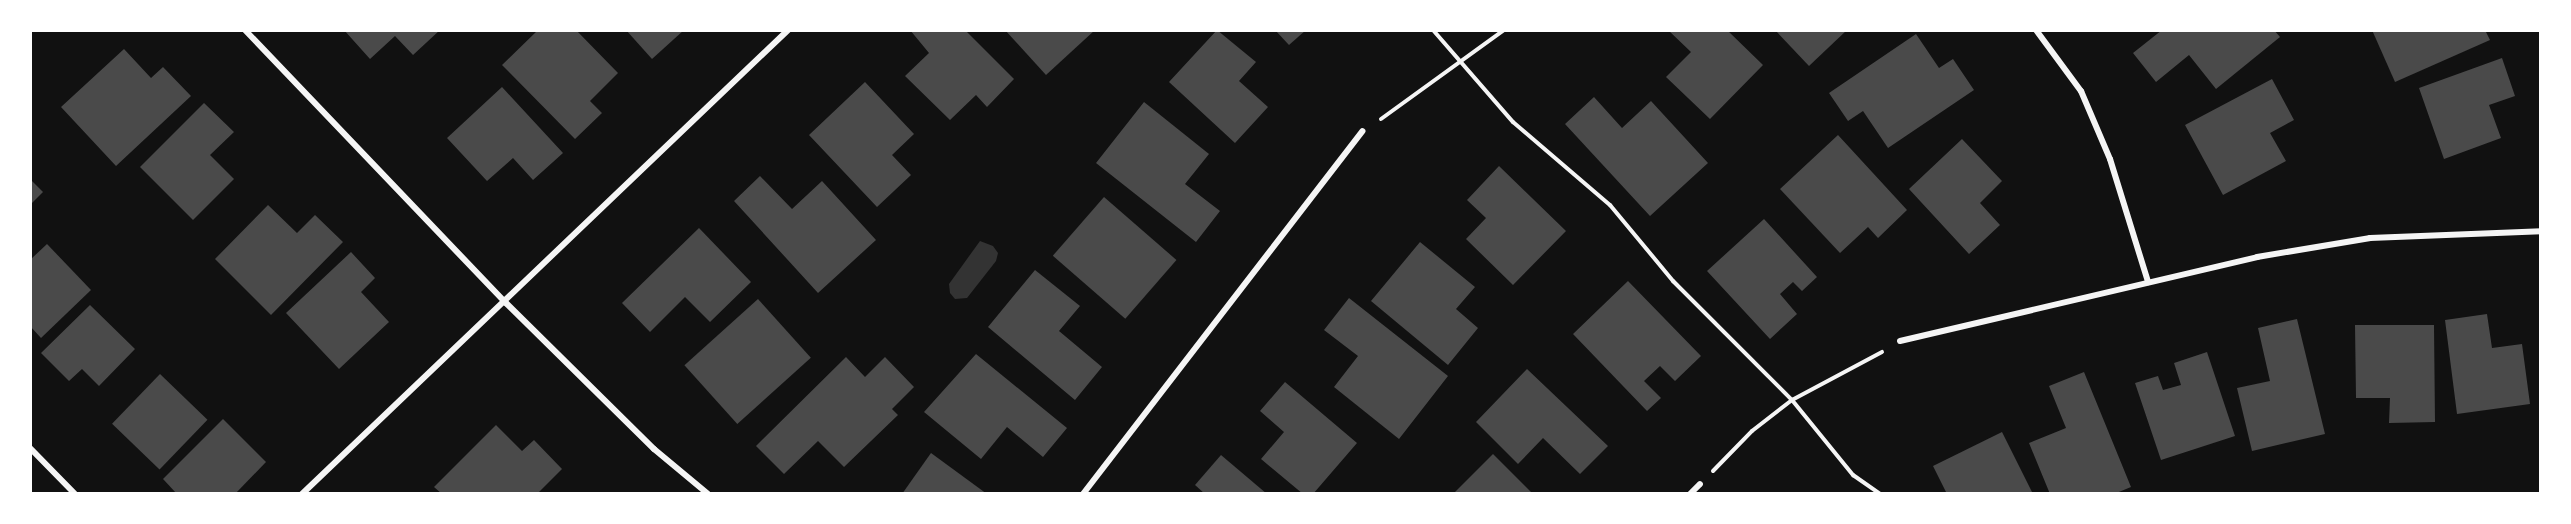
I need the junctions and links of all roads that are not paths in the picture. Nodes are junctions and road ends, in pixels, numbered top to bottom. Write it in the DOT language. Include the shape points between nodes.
graph roads {
  1 [pos="245,30"];
  2 [pos="788,30"];
  3 [pos="2036,30"];
  4 [pos="1363,131"];
  5 [pos="2541,231"];
  6 [pos="2148,282"];
  7 [pos="506,303"];
  8 [pos="1900,341"];
  9 [pos="30,448"];
  10 [pos="1700,484"];
  11 [pos="75,494"];
  12 [pos="302,494"];
  13 [pos="708,494"];
  14 [pos="1083,494"];
  15 [pos="1690,494"];
  1 -- 7 [label="street"];
  2 -- 7 [label="street"];
  3 -- 6 [label="street" via="2080,91 2110,159"];
  4 -- 14 [label="street"];
  5 -- 6 [label="street" via="2370,238 2257,257"];
  6 -- 8 [label="street"];
  7 -- 12 [label="street"];
  7 -- 13 [label="street" via="654,448"];
  9 -- 11 [label="street"];
  10 -- 15 [label="street"];
}
